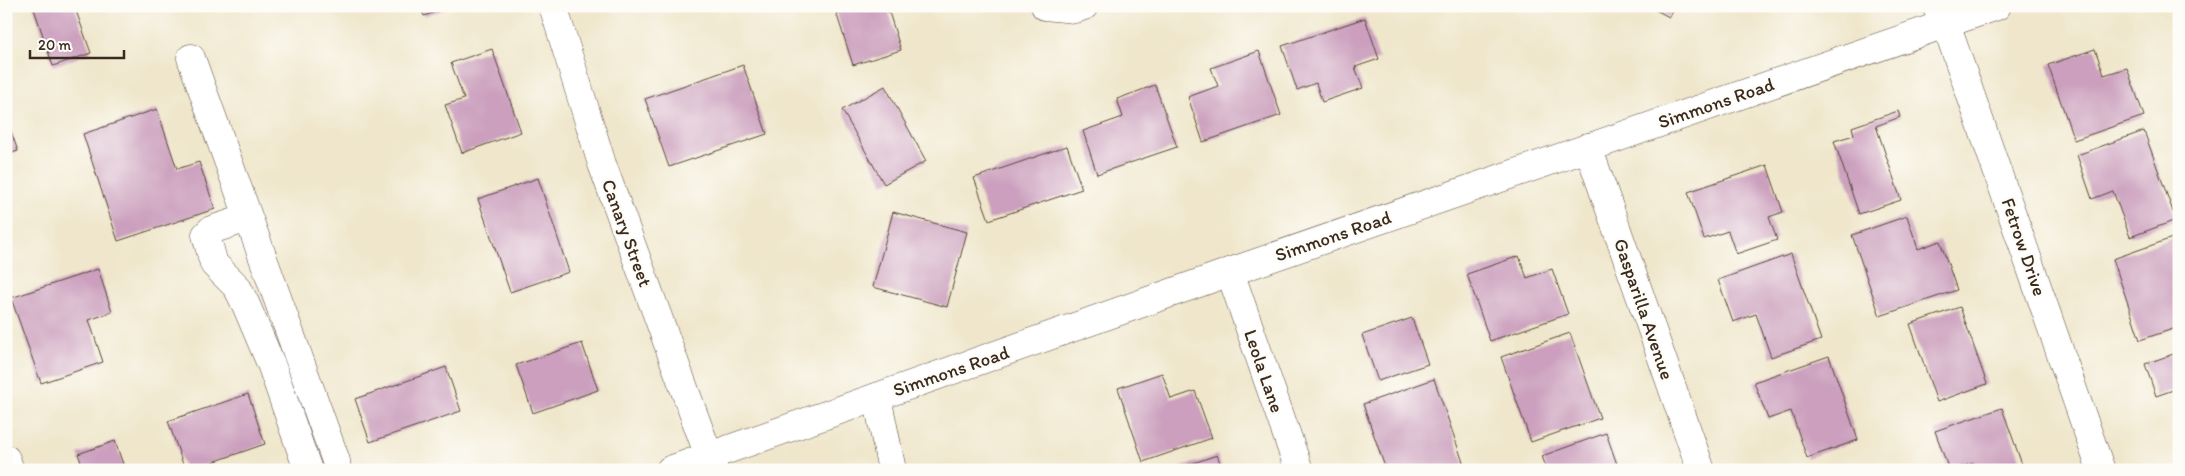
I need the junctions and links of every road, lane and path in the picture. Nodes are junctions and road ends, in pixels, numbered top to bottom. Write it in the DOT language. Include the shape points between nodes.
graph roads {
  1 [pos="553,6"];
  2 [pos="1045,6"];
  3 [pos="1084,6"];
  4 [pos="1998,6"];
  5 [pos="1942,12"];
  6 [pos="191,58"];
  7 [pos="1588,147"];
  8 [pos="248,218"];
  9 [pos="1230,272"];
  10 [pos="877,397"];
  11 [pos="6,459"];
  12 [pos="712,463"];
  13 [pos="10,470"];
  14 [pos="308,470"];
  15 [pos="337,470"];
  16 [pos="670,470"];
  17 [pos="892,470"];
  18 [pos="1299,470"];
  19 [pos="1701,470"];
  20 [pos="2101,470"];
  1 -- 12 [label="street, Canary Street" via="602,164"];
  2 -- 3 [label="street" via="1075,9"];
  4 -- 5 [label="street, Simmons Road"];
  5 -- 7 [label="street, Simmons Road"];
  5 -- 20 [label="street, Fetrow Drive"];
  6 -- 8 [label="street"];
  7 -- 9 [label="street, Simmons Road"];
  7 -- 19 [label="street, Gasparilla Avenue"];
  8 -- 14 [label="street" via="211,230 206,235 214,264 237,288 246,305 271,364"];
  8 -- 15 [label="street"];
  9 -- 10 [label="street, Simmons Road"];
  9 -- 18 [label="street, Leola Lane"];
  10 -- 12 [label="street, Simmons Road"];
  10 -- 17 [label="street"];
  11 -- 13 [label="street"];
  12 -- 16 [label="street, Simmons Road"];
}
